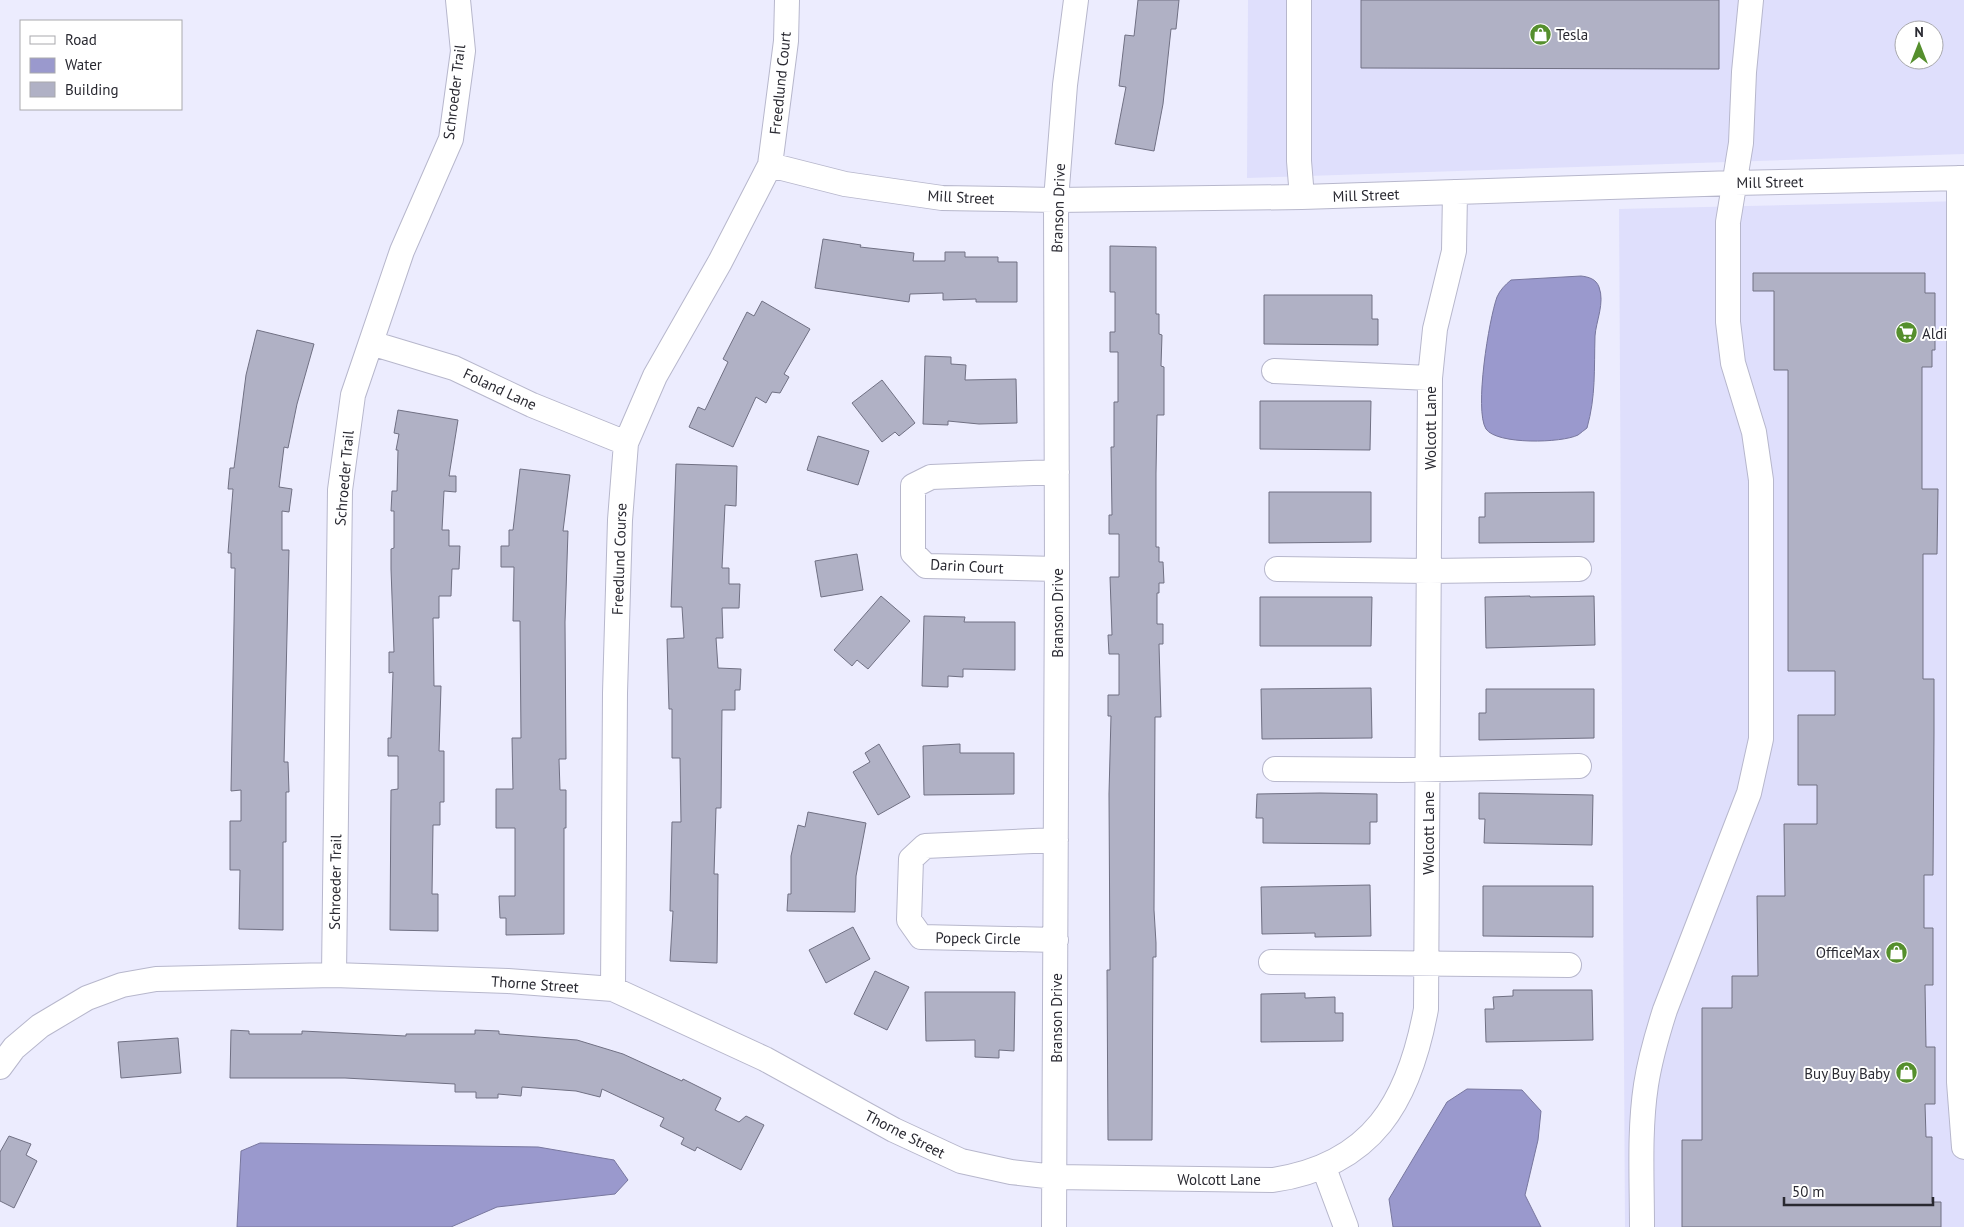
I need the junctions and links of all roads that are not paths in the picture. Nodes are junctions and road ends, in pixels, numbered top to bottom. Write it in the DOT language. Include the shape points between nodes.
graph roads {
  1 [pos="458,0"];
  2 [pos="787,0"];
  3 [pos="1076,0"];
  4 [pos="1299,0"];
  5 [pos="1751,0"];
  6 [pos="770,165"];
  7 [pos="1961,178"];
  8 [pos="1735,183"];
  9 [pos="1455,192"];
  10 [pos="1302,197"];
  11 [pos="1056,200"];
  12 [pos="371,343"];
  13 [pos="1274,371"];
  14 [pos="1430,378"];
  15 [pos="626,443"];
  16 [pos="1057,472"];
  17 [pos="1057,569"];
  18 [pos="1277,569"];
  19 [pos="1579,569"];
  20 [pos="1429,571"];
  21 [pos="1579,766"];
  22 [pos="1428,768"];
  23 [pos="1275,769"];
  24 [pos="1056,840"];
  25 [pos="1056,940"];
  26 [pos="1271,962"];
  27 [pos="1428,963"];
  28 [pos="1569,965"];
  29 [pos="334,975"];
  30 [pos="613,989"];
  31 [pos="0,1067"];
  32 [pos="1964,1147"];
  33 [pos="1324,1168"];
  34 [pos="1055,1177"];
  35 [pos="1054,1227"];
  36 [pos="1346,1227"];
  37 [pos="1642,1227"];
  1 -- 12 [label="street, Schroeder Trail" via="463,51 451,139 402,251"];
  2 -- 6 [label="street, Freedlund Court" via="786,41"];
  3 -- 11 [label="street, Branson Drive"];
  4 -- 10 [label="street"];
  5 -- 8 [label="street"];
  6 -- 11 [label="street, Mill Street" via="845,184 942,198"];
  6 -- 15 [label="street, Freedlund Course" via="720,262 655,376"];
  7 -- 8 [label="street, Mill Street"];
  7 -- 32 [label="street" via="1959,1082"];
  8 -- 9 [label="street, Mill Street"];
  8 -- 37 [label="street" via="1728,222 1729,342 1759,456 1761,739 1749,793 1654,1045 1642,1125"];
  9 -- 10 [label="street, Mill Street"];
  9 -- 14 [label="street, Wolcott Lane" via="1454,250 1435,330"];
  10 -- 11 [label="street, Mill Street"];
  11 -- 16 [label="street, Branson Drive"];
  12 -- 15 [label="street, Foland Lane" via="454,368"];
  12 -- 29 [label="street, Schroeder Trail" via="352,395 340,490"];
  13 -- 14 [label="street"];
  14 -- 20 [label="street, Wolcott Lane"];
  15 -- 30 [label="street, Freedlund Course" via="617,635"];
  16 -- 17 [label="street, Branson Drive"];
  16 -- 17 [label="street, Darin Court" via="931,477 913,486 913,553 926,566"];
  17 -- 24 [label="street, Branson Drive"];
  18 -- 20 [label="street"];
  19 -- 20 [label="street"];
  20 -- 22 [label="street, Wolcott Lane"];
  21 -- 22 [label="street"];
  22 -- 23 [label="street"];
  22 -- 27 [label="street, Wolcott Lane"];
  24 -- 25 [label="street, Branson Drive"];
  24 -- 25 [label="street, Popeck Circle" via="925,846 911,859 909,920 921,937"];
  25 -- 34 [label="street, Branson Drive"];
  26 -- 27 [label="street"];
  27 -- 28 [label="street"];
  27 -- 33 [label="street, Wolcott Lane" via="1421,1039 1402,1092 1368,1138"];
  29 -- 30 [label="street, Thorne Street" via="508,981"];
  29 -- 31 [label="street, Thorne Street" via="156,979 122,984 87,998 40,1026 14,1048"];
  30 -- 34 [label="street, Thorne Street" via="765,1059 894,1130 961,1161"];
  33 -- 34 [label="street, Wolcott Lane" via="1273,1180"];
  33 -- 36 [label="street"];
  34 -- 35 [label="street, Branson Drive"];
}
